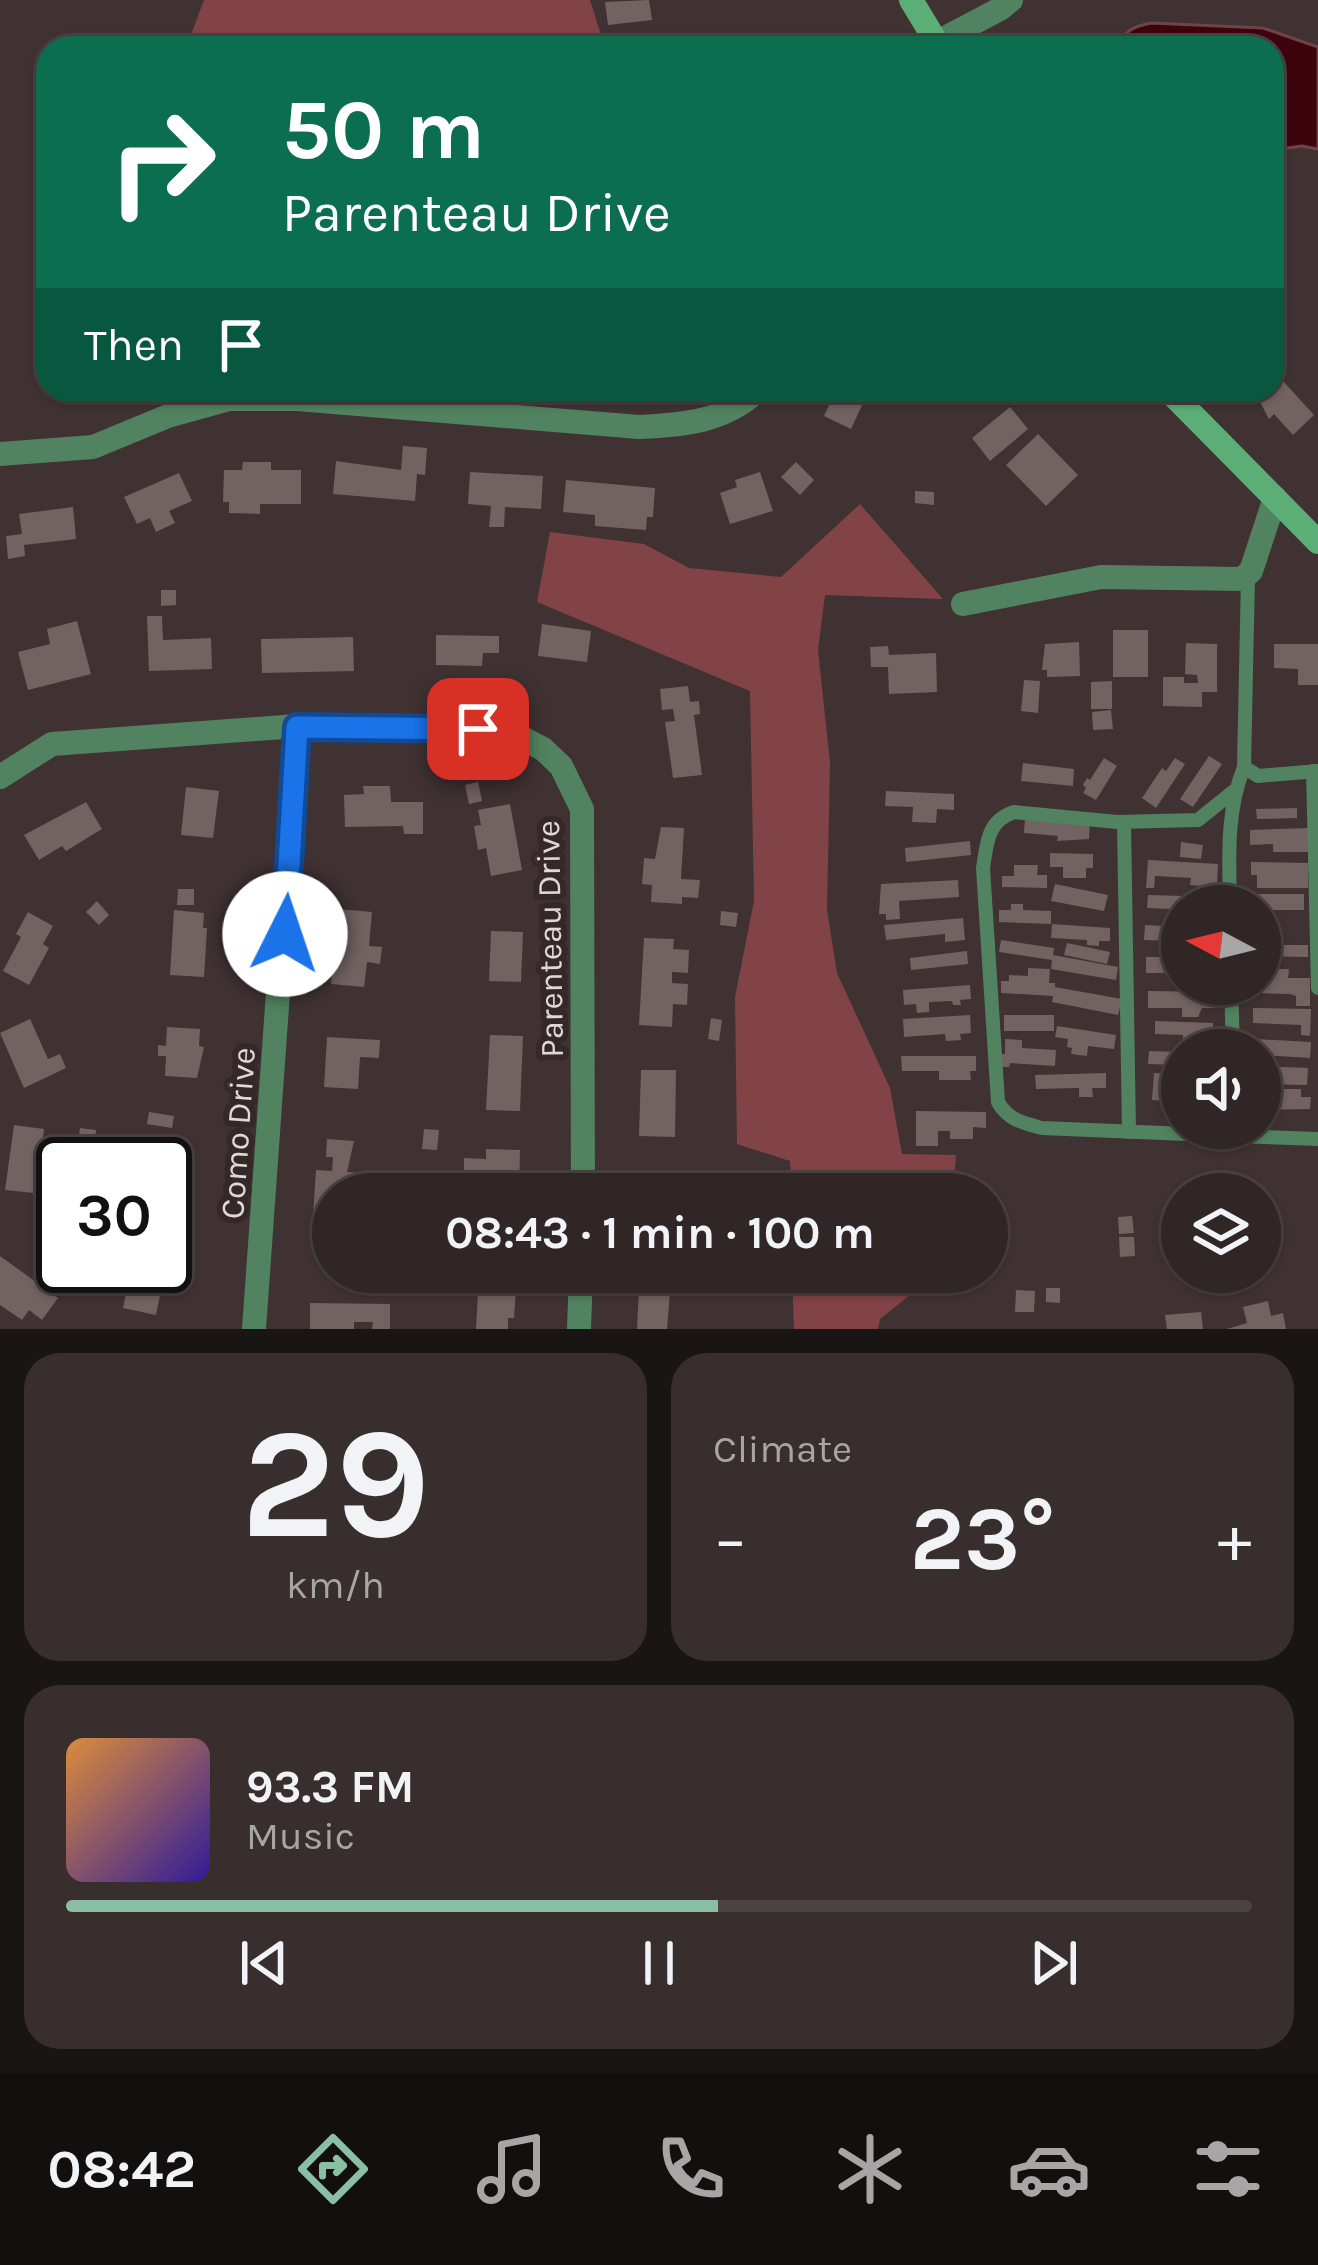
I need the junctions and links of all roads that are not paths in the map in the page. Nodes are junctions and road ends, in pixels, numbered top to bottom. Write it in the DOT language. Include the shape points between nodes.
graph roads {
  1 [pos="911,0"];
  2 [pos="1011,0"];
  3 [pos="929,36"];
  4 [pos="952,36"];
  5 [pos="218,402"];
  6 [pos="334,402"];
  7 [pos="745,402"];
  8 [pos="1180,402"];
  9 [pos="0,454"];
  10 [pos="1275,498"];
  11 [pos="1318,542"];
  12 [pos="1248,576"];
  13 [pos="963,604"];
  14 [pos="297,727"];
  15 [pos="1244,767"];
  16 [pos="1316,771"];
  17 [pos="0,777"];
  18 [pos="1234,791"];
  19 [pos="1124,822"];
  20 [pos="1229,885"];
  21 [pos="1318,988"];
  22 [pos="1129,1132"];
  23 [pos="1161,1132"];
  24 [pos="1281,1136"];
  25 [pos="1318,1139"];
  26 [pos="583,1173"];
  27 [pos="580,1293"];
  28 [pos="254,1329"];
  29 [pos="579,1329"];
  1 -- 3 [label="main road"];
  2 -- 4 [label="street"];
  5 -- 9 [label="street" via="93,447"];
  6 -- 7 [label="street" via="639,427 688,425"];
  8 -- 10 [label="main road"];
  10 -- 11 [label="main road"];
  10 -- 12 [label="street"];
  12 -- 13 [label="street" via="1101,577"];
  12 -- 15 [label="lane"];
  14 -- 17 [label="street, Parenteau Drive" via="52,744"];
  14 -- 26 [label="street, Parenteau Drive" via="500,731 561,766 582,808 585,843"];
  14 -- 28 [label="street, Como Drive"];
  15 -- 16 [label="lane" via="1258,776"];
  15 -- 18 [label="lane"];
  16 -- 21 [label="lane"];
  18 -- 19 [label="lane" via="1198,820"];
  18 -- 20 [label="lane"];
  19 -- 22 [label="lane"];
  19 -- 22 [label="lane" via="1014,812 989,832 983,868 998,1102 1018,1122 1042,1128"];
  22 -- 23 [label="lane"];
  24 -- 25 [label="lane"];
  27 -- 29 [label="street"];
}
